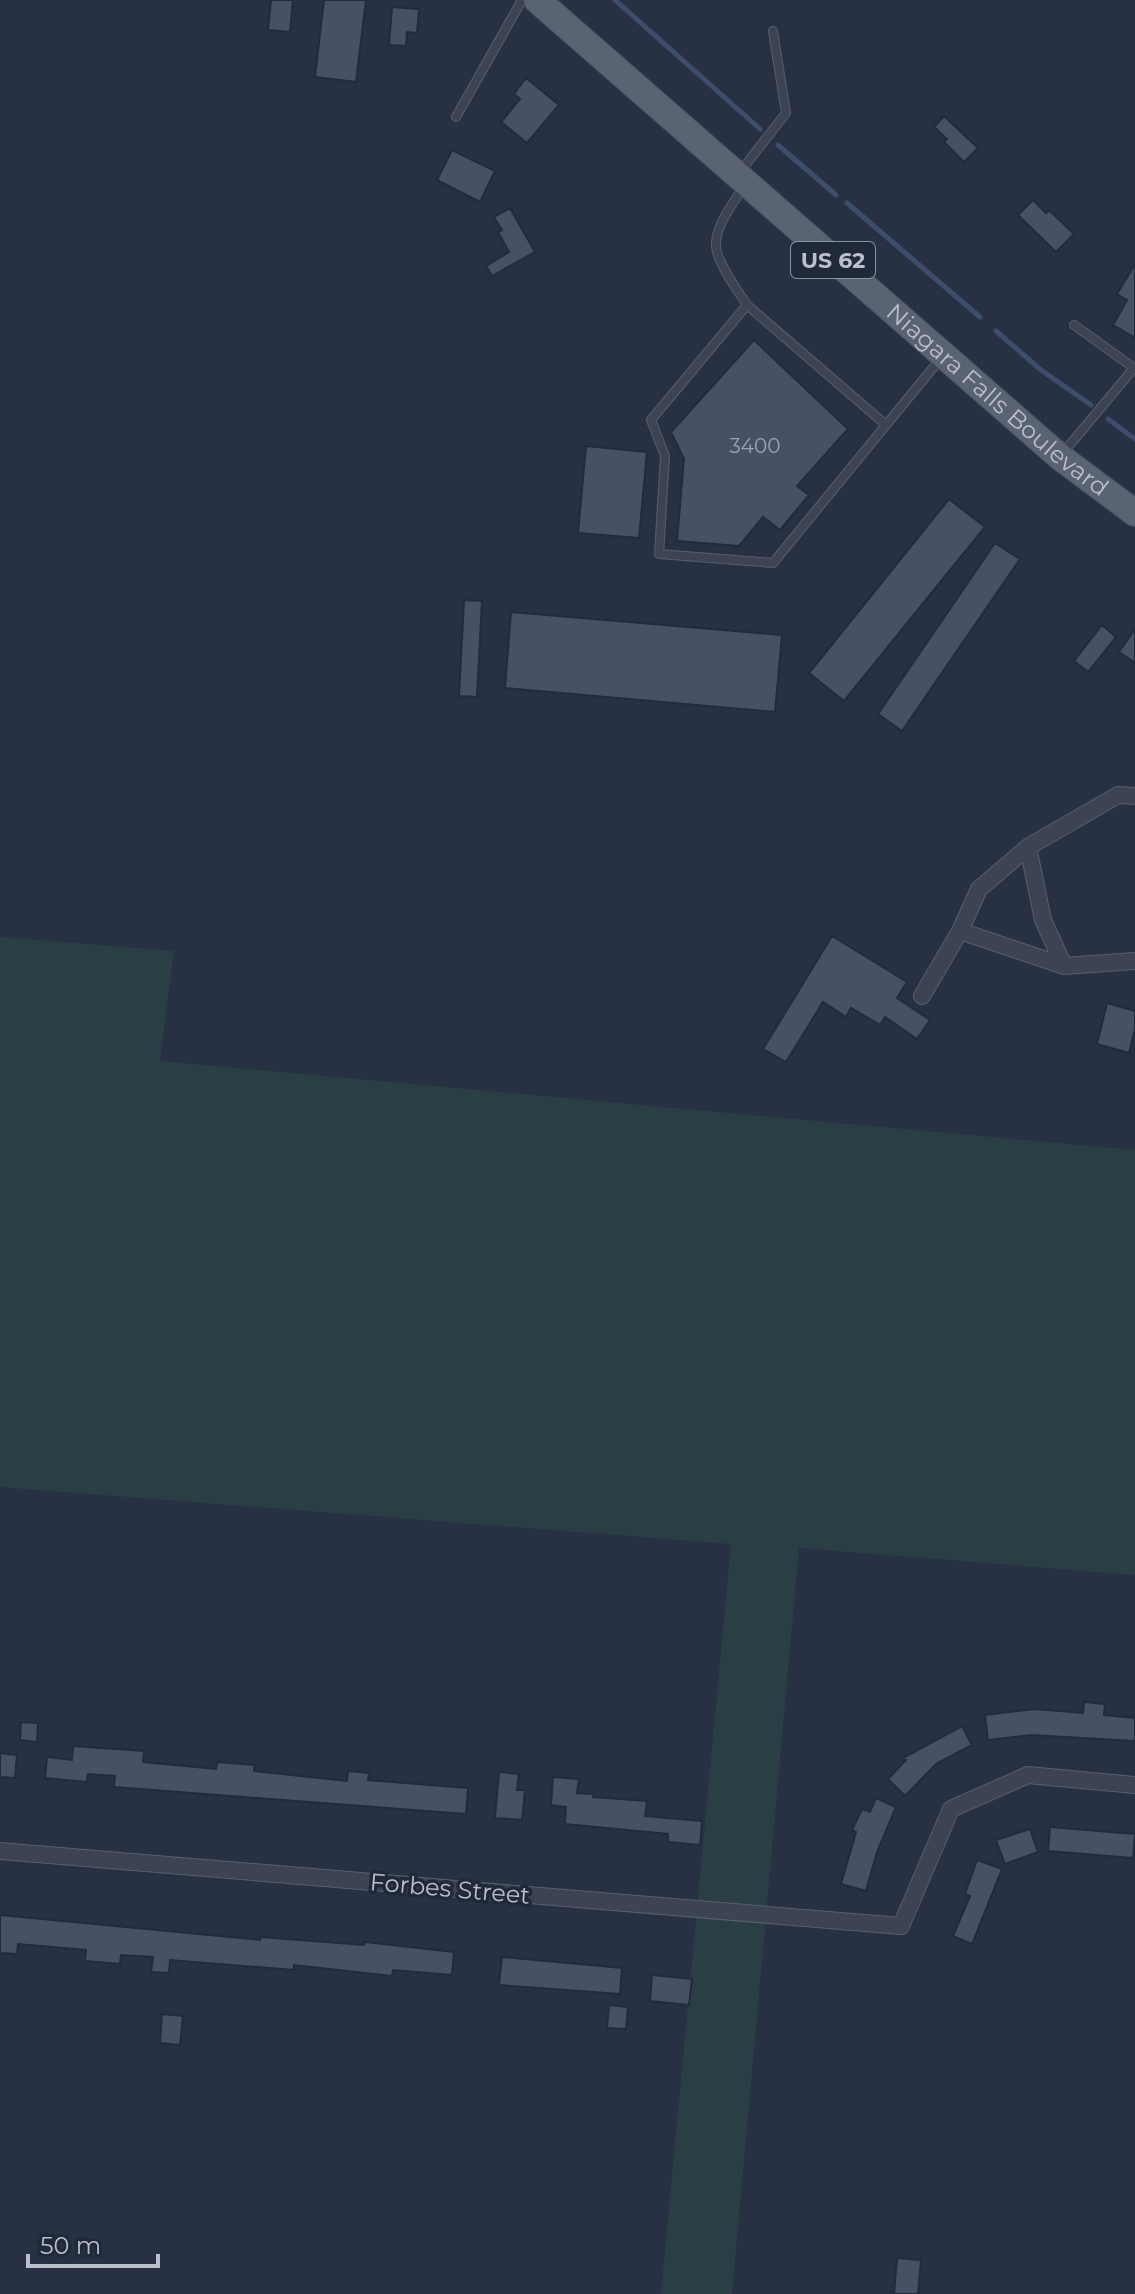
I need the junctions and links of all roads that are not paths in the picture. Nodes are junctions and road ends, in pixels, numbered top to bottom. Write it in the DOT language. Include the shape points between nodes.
graph roads {
  1 [pos="522,0"];
  2 [pos="537,0"];
  3 [pos="773,31"];
  4 [pos="456,117"];
  5 [pos="742,179"];
  6 [pos="747,305"];
  7 [pos="1074,325"];
  8 [pos="943,355"];
  9 [pos="886,425"];
  10 [pos="1060,457"];
  11 [pos="1135,513"];
  12 [pos="1135,796"];
  13 [pos="1028,847"];
  14 [pos="960,931"];
  15 [pos="1135,961"];
  16 [pos="1064,966"];
  17 [pos="922,996"];
  18 [pos="1135,1785"];
  19 [pos="0,1851"];
  1 -- 4 [label="lane"];
  2 -- 5 [label="main road, Niagara Falls Boulevard / US 62"];
  3 -- 5 [label="lane" via="786,113"];
  5 -- 6 [label="lane" via="715,246"];
  5 -- 8 [label="main road, Niagara Falls Boulevard / US 62"];
  6 -- 9 [label="lane"];
  6 -- 9 [label="lane" via="651,420 665,456 659,554 773,563"];
  7 -- 10 [label="lane" via="1134,368"];
  8 -- 9 [label="lane"];
  8 -- 10 [label="main road, Niagara Falls Boulevard / US 62"];
  10 -- 11 [label="main road, Niagara Falls Boulevard / US 62"];
  12 -- 13 [label="street" via="1118,795"];
  13 -- 14 [label="street" via="979,889"];
  13 -- 16 [label="street" via="1043,920"];
  14 -- 16 [label="street"];
  14 -- 17 [label="street"];
  15 -- 16 [label="street"];
  18 -- 19 [label="street, Forbes Street" via="1028,1775 951,1809 901,1926"];
}
